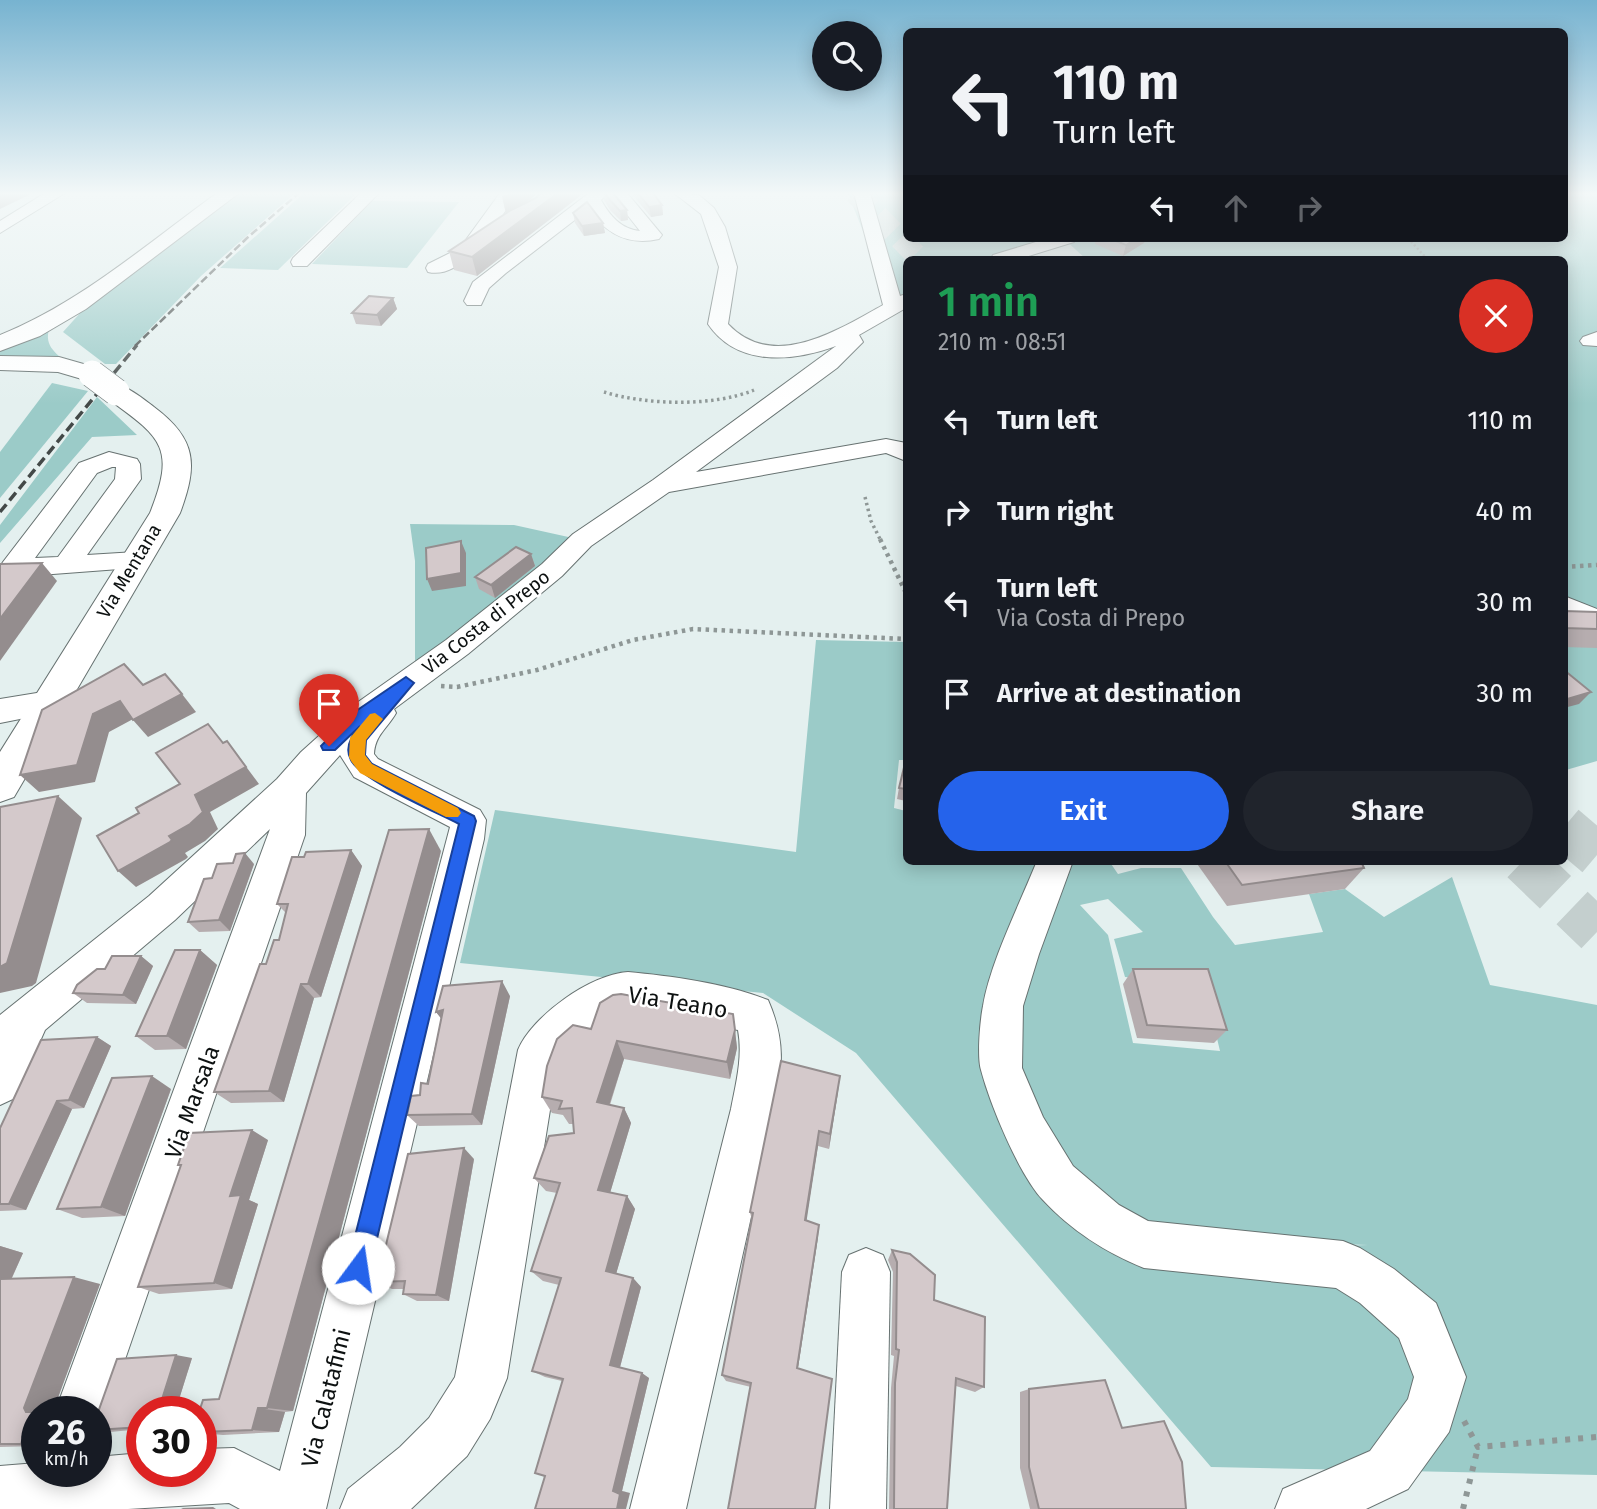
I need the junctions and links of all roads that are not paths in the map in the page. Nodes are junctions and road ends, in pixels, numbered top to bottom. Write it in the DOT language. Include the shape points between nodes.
graph roads {
  1 [pos="133,263"];
  2 [pos="444,263"];
  3 [pos="508,263"];
  4 [pos="727,263"];
  5 [pos="887,263"];
  6 [pos="435,268"];
  7 [pos="474,301"];
  8 [pos="78,303"];
  9 [pos="900,303"];
  10 [pos="846,332"];
  11 [pos="0,344"];
  12 [pos="0,363"];
  13 [pos="92,374"];
  14 [pos="903,452"];
  15 [pos="662,485"];
  16 [pos="136,561"];
  17 [pos="66,565"];
  18 [pos="1568,608"];
  19 [pos="1597,621"];
  20 [pos="411,680"];
  21 [pos="49,703"];
  22 [pos="0,711"];
  23 [pos="0,786"];
  24 [pos="289,789"];
  25 [pos="1053,865"];
  26 [pos="14,1030"];
  27 [pos="0,1083"];
  28 [pos="866,1272"];
  29 [pos="87,1396"];
  30 [pos="112,1478"];
  31 [pos="28,1487"];
  32 [pos="0,1494"];
  33 [pos="296,1509"];
  34 [pos="368,1509"];
  35 [pos="658,1509"];
  36 [pos="858,1509"];
  37 [pos="1303,1509"];
  1 -- 8 [label="main road"];
  2 -- 6 [label="street"];
  3 -- 7 [label="street" via="480,286"];
  4 -- 10 [label="street" via="718,324 722,331 756,349 779,353 818,347"];
  5 -- 9 [label="street"];
  8 -- 11 [label="main road"];
  8 -- 13 [label="main road, Via Mentana" via="59,327 57,338"];
  9 -- 10 [label="street"];
  10 -- 15 [label="street, Via Costa di Prepo" via="853,342 829,363"];
  12 -- 13 [label="main road, Via Mentana" via="59,365"];
  13 -- 16 [label="main road, Via Mentana, bridge" via="166,430 179,459 174,493"];
  14 -- 15 [label="street" via="886,446"];
  15 -- 20 [label="street, Via Costa di Prepo" via="582,540 541,579"];
  16 -- 17 [label="street"];
  16 -- 21 [label="main road, Via Mentana"];
  17 -- 17 [label="street" via="13,568 88,468 109,459 124,460 128,479"];
  18 -- 19 [label="street"];
  20 -- 24 [label="street, Via Costa di Prepo" via="362,715"];
  20 -- 33 [label="street, Via Calatafimi" via="358,738 357,757 366,768 468,821 466,839"];
  21 -- 22 [label="street"];
  21 -- 23 [label="main road, Via Mentana"];
  24 -- 26 [label="street, Via Costa di Prepo" via="162,908"];
  24 -- 29 [label="street, Via Marsala" via="287,835"];
  25 -- 37 [label="street" via="1003,1006 1001,1068 1027,1133 1057,1182 1102,1222 1144,1244 1343,1265 1377,1286 1418,1321 1440,1377 1430,1413 1389,1471"];
  26 -- 27 [label="street"];
  28 -- 36 [label="street"];
  30 -- 33 [label="street" via="234,1475"];
  31 -- 32 [label="street"];
  34 -- 35 [label="street, Via Teano" via="449,1439 470,1407 481,1378 539,1050 552,1035 614,992 754,1014 761,1029 762,1057 753,1109"];
}
